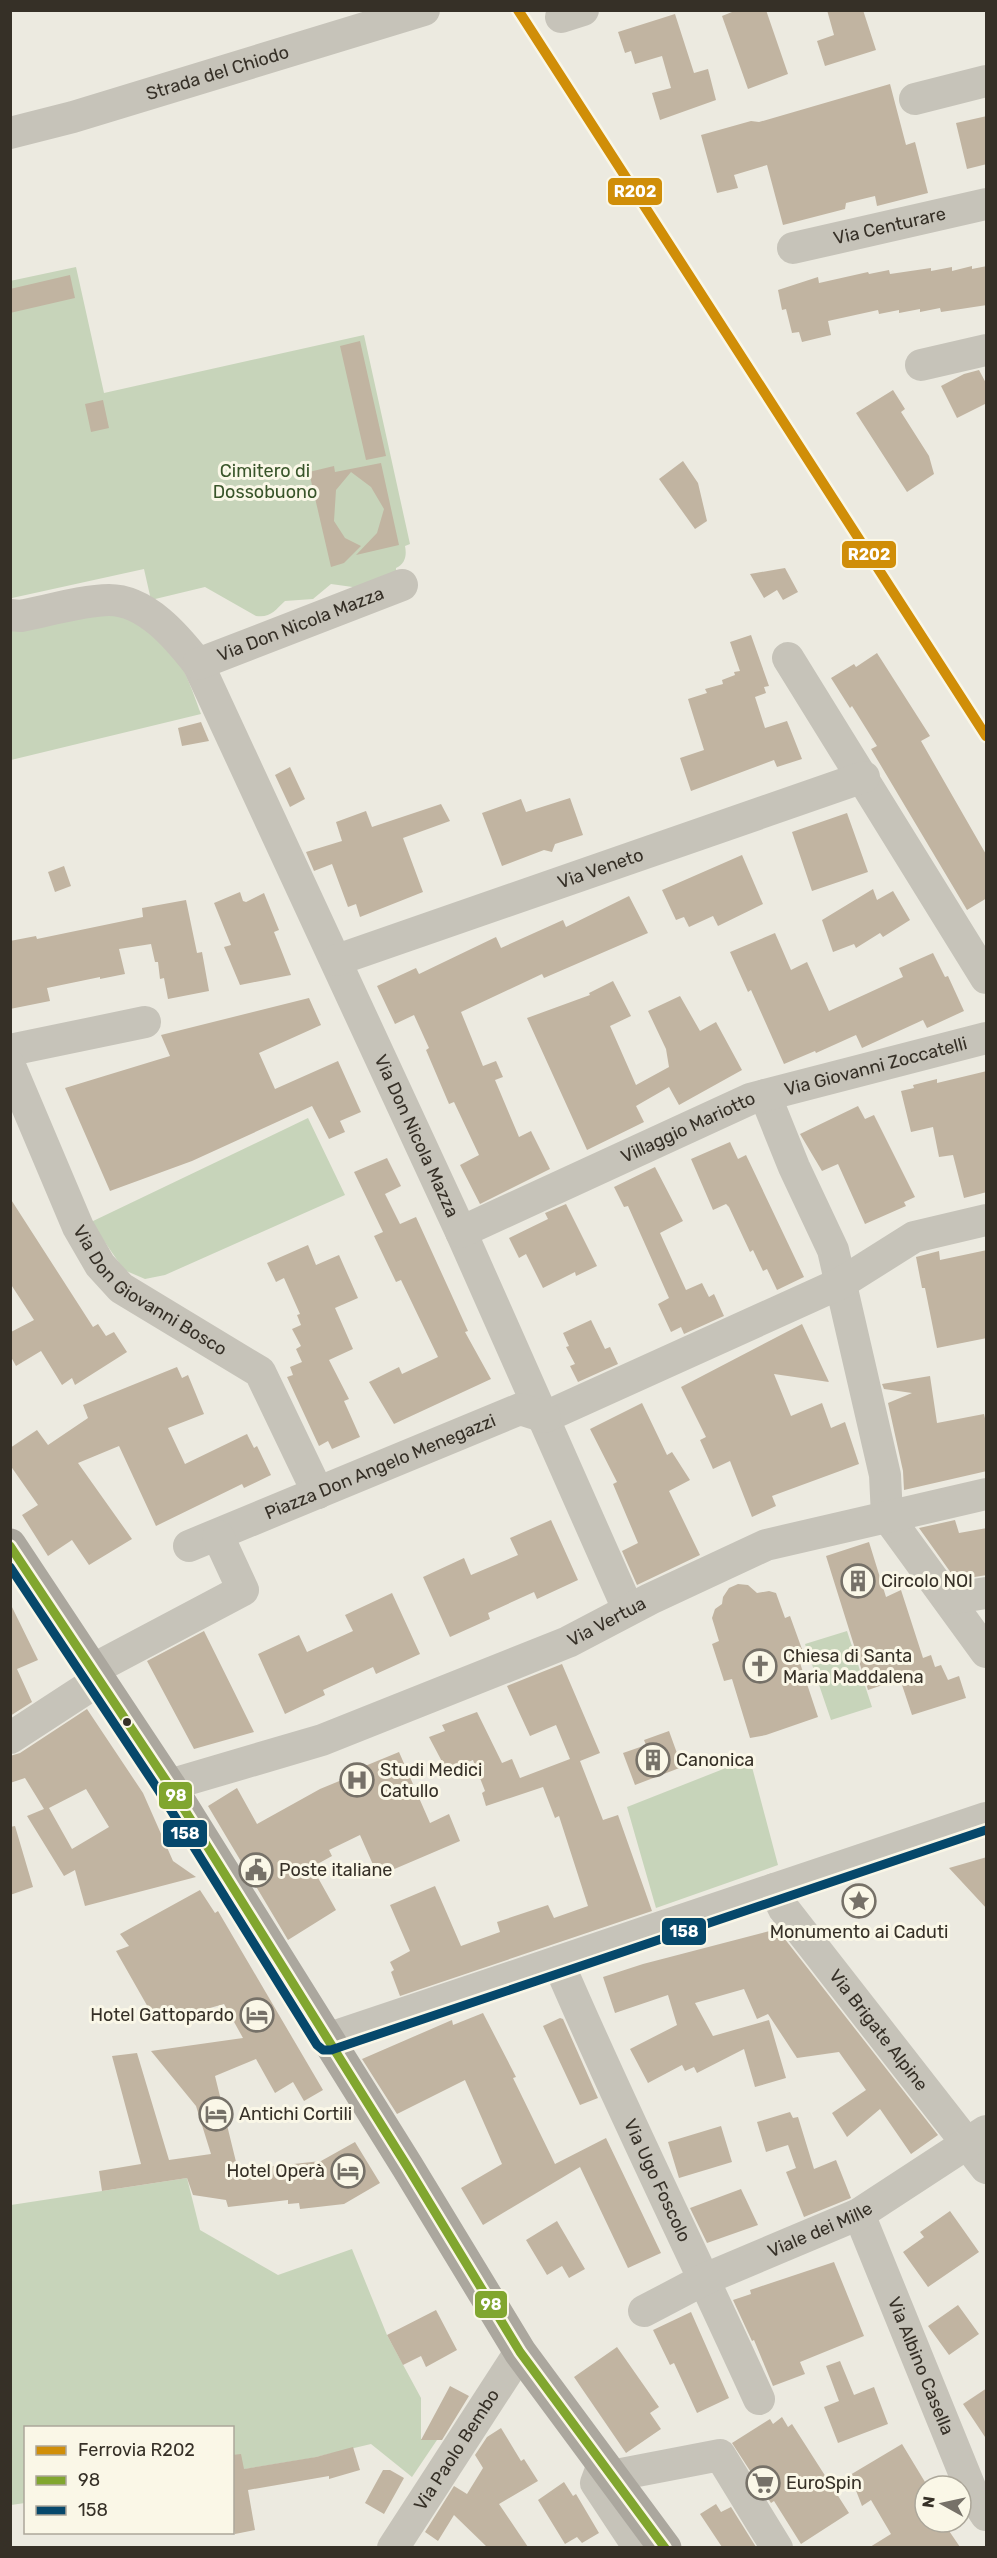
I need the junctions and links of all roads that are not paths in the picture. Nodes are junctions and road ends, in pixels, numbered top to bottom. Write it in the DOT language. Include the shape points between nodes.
graph roads {
  1 [pos="424,10"];
  2 [pos="987,81"];
  3 [pos="915,99"];
  4 [pos="10,133"];
  5 [pos="987,204"];
  6 [pos="793,248"];
  7 [pos="987,350"];
  8 [pos="921,365"];
  9 [pos="402,585"];
  10 [pos="10,615"];
  11 [pos="788,658"];
  12 [pos="198,664"];
  13 [pos="864,777"];
  14 [pos="337,960"];
  15 [pos="987,978"];
  16 [pos="145,1022"];
  17 [pos="987,1038"];
  18 [pos="10,1050"];
  19 [pos="10,1066"];
  20 [pos="765,1095"];
  21 [pos="987,1220"];
  22 [pos="461,1232"];
  23 [pos="841,1282"];
  24 [pos="545,1417"];
  25 [pos="318,1493"];
  26 [pos="987,1494"];
  27 [pos="887,1516"];
  28 [pos="10,1545"];
  29 [pos="987,1593"];
  30 [pos="948,1599"];
  31 [pos="628,1609"];
  32 [pos="987,1652"];
  33 [pos="96,1675"];
  34 [pos="10,1738"];
  35 [pos="169,1785"];
  36 [pos="987,1818"];
  37 [pos="774,1889"];
  38 [pos="558,1962"];
  39 [pos="327,2039"];
  40 [pos="977,2138"];
  41 [pos="987,2168"];
  42 [pos="859,2214"];
  43 [pos="705,2279"];
  44 [pos="644,2311"];
  45 [pos="527,2362"];
  46 [pos="759,2399"];
  47 [pos="607,2470"];
  48 [pos="987,2515"];
  49 [pos="393,2547"];
  50 [pos="639,2547"];
  51 [pos="664,2547"];
  52 [pos="777,2547"];
  1 -- 4 [label="street, Strada del Chiodo"];
  2 -- 3 [label="street"];
  5 -- 6 [label="street, Via Centurare"];
  7 -- 8 [label="street"];
  9 -- 12 [label="street, Via Don Nicola Mazza"];
  10 -- 12 [label="street, Via Don Nicola Mazza" via="109,600 128,603 165,627"];
  11 -- 13 [label="street"];
  12 -- 14 [label="street, Via Don Nicola Mazza"];
  13 -- 14 [label="street, Via Veneto"];
  13 -- 15 [label="street"];
  14 -- 22 [label="street, Via Don Nicola Mazza"];
  16 -- 18 [label="street"];
  17 -- 20 [label="street, Via Giovanni Zoccatelli"];
  19 -- 25 [label="street, Via Don Giovanni Bosco" via="78,1227 100,1265 121,1288 260,1372"];
  20 -- 22 [label="street, Villaggio Mariotto"];
  20 -- 23 [label="street, Villaggio Mariotto" via="833,1250"];
  21 -- 23 [label="street" via="914,1237"];
  22 -- 24 [label="street, Via Don Nicola Mazza"];
  23 -- 24 [label="street"];
  23 -- 27 [label="street, Villaggio Mariotto" via="885,1475"];
  24 -- 25 [label="street, Piazza Don Angelo Menegazzi" via="520,1409"];
  24 -- 31 [label="street, Via Don Nicola Mazza"];
  25 -- 33 [label="street, Piazza Don Angelo Menegazzi" via="203,1541 243,1590"];
  26 -- 27 [label="street"];
  27 -- 30 [label="street"];
  27 -- 31 [label="street, Via Vertua" via="766,1545"];
  28 -- 33 [label="main road"];
  29 -- 30 [label="street"];
  30 -- 32 [label="street"];
  31 -- 35 [label="street, Via Vertua" via="568,1642 322,1740"];
  33 -- 34 [label="street"];
  33 -- 35 [label="main road"];
  35 -- 39 [label="main road"];
  36 -- 37 [label="street"];
  37 -- 38 [label="street"];
  37 -- 40 [label="street, Via Brigate Alpine" via="783,1909"];
  38 -- 39 [label="street"];
  38 -- 43 [label="street, Via Ugo Foscolo" via="631,2127"];
  39 -- 45 [label="main road"];
  40 -- 41 [label="street, Via Brigate Alpine"];
  40 -- 42 [label="street, Viale dei Mille"];
  42 -- 43 [label="street, Viale dei Mille"];
  42 -- 48 [label="street, Via Albino Casella" via="974,2497"];
  43 -- 44 [label="street, Viale dei Mille"];
  43 -- 46 [label="street, Via Ugo Foscolo"];
  45 -- 47 [label="main road"];
  45 -- 49 [label="street, Via Paolo Bembo"];
  47 -- 50 [label="street" via="596,2483"];
  47 -- 51 [label="main road"];
  47 -- 52 [label="street" via="720,2455"];
}
